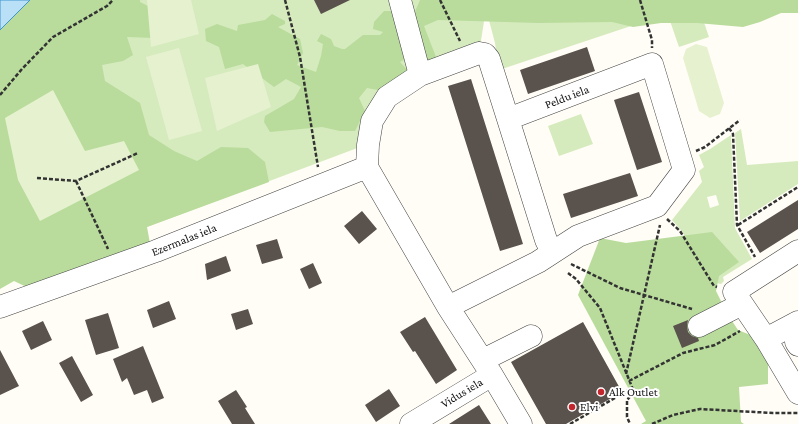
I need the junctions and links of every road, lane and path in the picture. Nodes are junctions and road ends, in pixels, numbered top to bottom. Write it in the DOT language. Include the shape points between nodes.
graph roads {
  1 [pos="113,0"];
  2 [pos="285,0"];
  3 [pos="400,0"];
  4 [pos="440,0"];
  5 [pos="640,0"];
  6 [pos="468,57"];
  7 [pos="652,64"];
  8 [pos="420,75"];
  9 [pos="1,94"];
  10 [pos="508,120"];
  11 [pos="740,120"];
  12 [pos="729,128"];
  13 [pos="697,150"];
  14 [pos="138,153"];
  15 [pos="367,167"];
  16 [pos="37,178"];
  17 [pos="76,181"];
  18 [pos="321,185"];
  19 [pos="798,187"];
  20 [pos="659,211"];
  21 [pos="737,225"];
  22 [pos="798,251"];
  23 [pos="552,252"];
  24 [pos="571,264"];
  25 [pos="116,266"];
  26 [pos="568,273"];
  27 [pos="764,273"];
  28 [pos="644,296"];
  29 [pos="738,298"];
  30 [pos="0,307"];
  31 [pos="448,307"];
  32 [pos="706,322"];
  33 [pos="797,323"];
  34 [pos="761,331"];
  35 [pos="531,336"];
  36 [pos="798,345"];
  37 [pos="488,368"];
  38 [pos="626,375"];
  39 [pos="629,381"];
  40 [pos="632,388"];
  41 [pos="798,393"];
  42 [pos="798,413"];
  43 [pos="411,424"];
  44 [pos="521,424"];
  45 [pos="570,424"];
  46 [pos="630,424"];
  47 [pos="652,424"];
  1 -- 9 [label="path" via="53,37"];
  2 -- 18 [label="path" via="300,58"];
  3 -- 8 [label="street"];
  4 -- 6 [label="path"];
  5 -- 7 [label="path" via="652,40"];
  6 -- 8 [label="street"];
  6 -- 10 [label="street" via="485,54"];
  7 -- 10 [label="street, Peldu iela"];
  7 -- 20 [label="street" via="684,170"];
  8 -- 15 [label="street" via="387,98 372,121"];
  10 -- 23 [label="street"];
  11 -- 12 [label="path"];
  12 -- 13 [label="path" via="705,147"];
  12 -- 21 [label="path" via="732,134"];
  14 -- 17 [label="path"];
  15 -- 18 [label="street, Ezermalas iela"];
  15 -- 31 [label="street"];
  16 -- 17 [label="path"];
  17 -- 25 [label="path"];
  18 -- 25 [label="street, Ezermalas iela"];
  19 -- 21 [label="path"];
  20 -- 23 [label="street" via="578,236"];
  20 -- 28 [label="path"];
  20 -- 29 [label="path" via="680,232 714,286"];
  21 -- 27 [label="path"];
  22 -- 27 [label="street"];
  23 -- 31 [label="street" via="538,262"];
  24 -- 28 [label="path" via="620,288"];
  25 -- 30 [label="street, Ezermalas iela"];
  26 -- 38 [label="path" via="600,308"];
  27 -- 29 [label="street"];
  28 -- 32 [label="path" via="702,311"];
  28 -- 38 [label="path"];
  29 -- 32 [label="street"];
  29 -- 34 [label="street"];
  31 -- 37 [label="street"];
  33 -- 34 [label="street"];
  33 -- 36 [label="street"];
  34 -- 39 [label="path" via="683,353"];
  34 -- 41 [label="street"];
  35 -- 37 [label="street, Vidus iela"];
  37 -- 43 [label="street, Vidus iela"];
  37 -- 44 [label="street"];
  38 -- 39 [label="path"];
  39 -- 40 [label="path"];
  40 -- 45 [label="path"];
  40 -- 46 [label="path" via="634,392 627,400 627,417"];
  42 -- 47 [label="path" via="700,409 673,415"];
}
